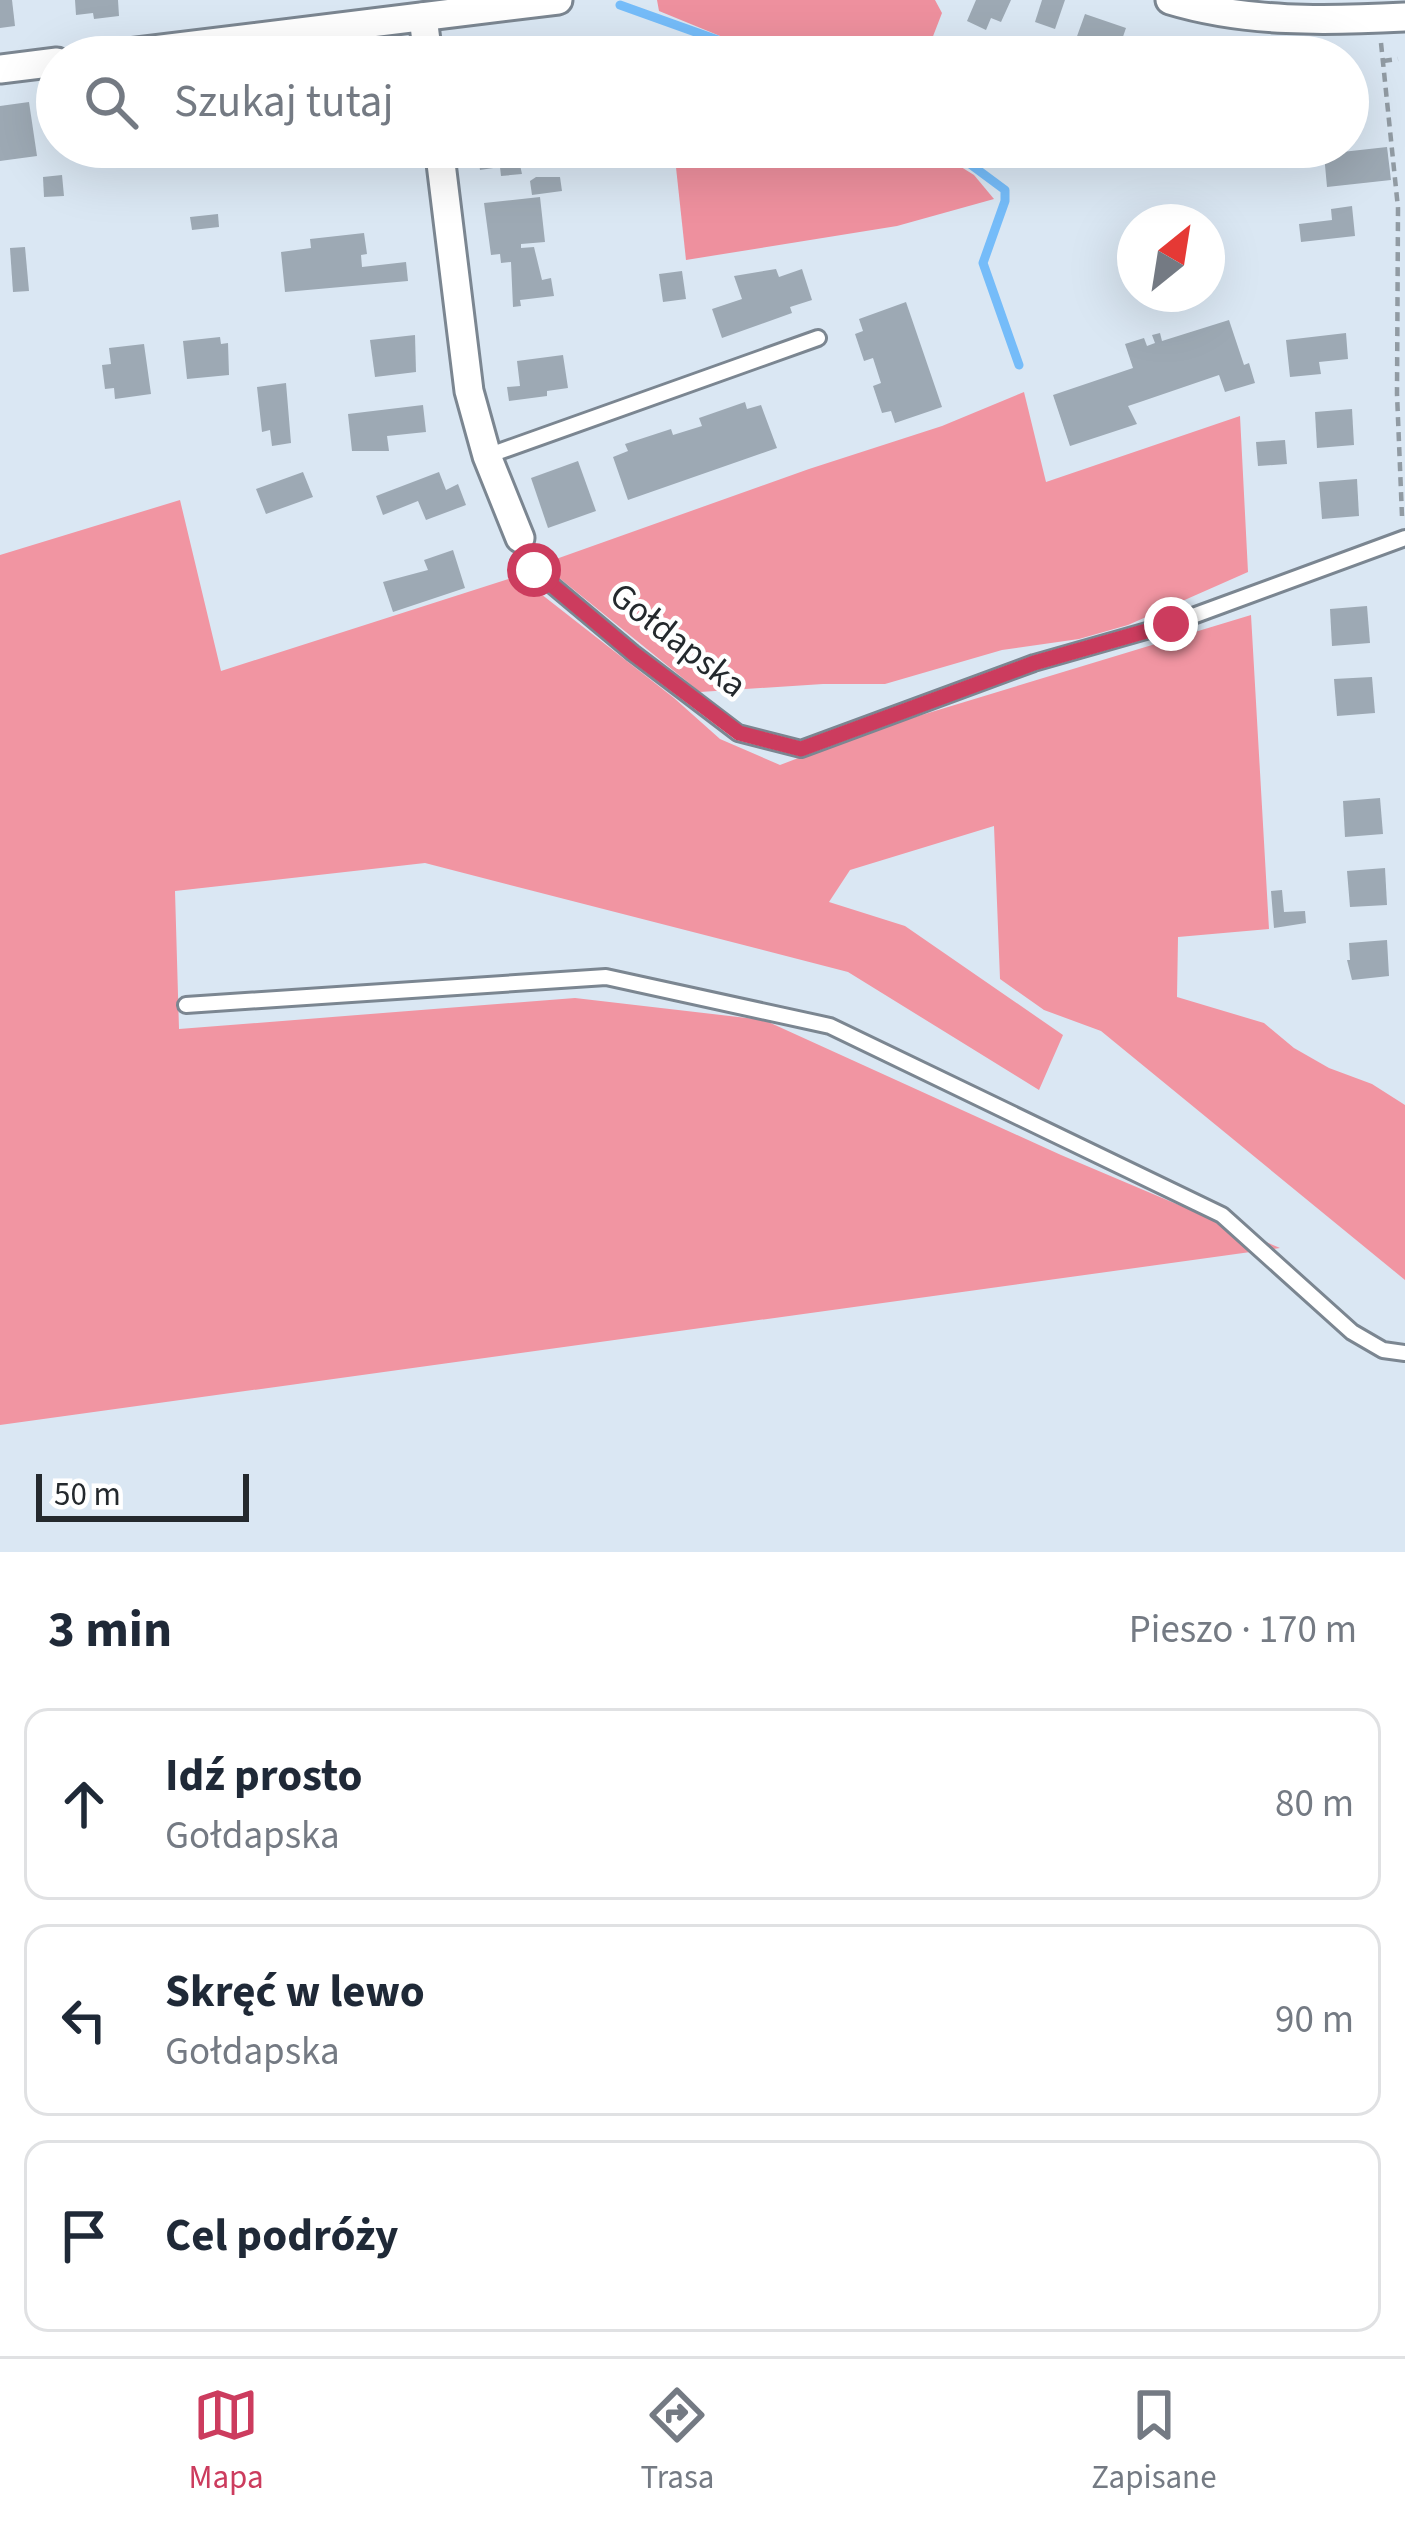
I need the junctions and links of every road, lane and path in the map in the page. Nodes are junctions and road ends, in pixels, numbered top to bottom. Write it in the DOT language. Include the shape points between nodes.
graph roads {
  1 [pos="559,0"];
  2 [pos="1170,0"];
  3 [pos="424,17"];
  4 [pos="1405,17"];
  5 [pos="268,36"];
  6 [pos="426,36"];
  7 [pos="1398,59"];
  8 [pos="36,65"];
  9 [pos="0,69"];
  10 [pos="442,168"];
  11 [pos="818,338"];
  12 [pos="487,455"];
  13 [pos="520,538"];
  14 [pos="1404,538"];
  15 [pos="186,1005"];
  16 [pos="1405,1353"];
  1 -- 3 [label="street"];
  2 -- 4 [label="street" via="1280,20"];
  3 -- 5 [label="street"];
  3 -- 6 [label="street"];
  7 -- 14 [label="path" via="1383,62 1398,208"];
  8 -- 9 [label="street"];
  10 -- 12 [label="street, Gołdapska" via="469,391"];
  11 -- 12 [label="lane"];
  12 -- 13 [label="street, Gołdapska"];
  13 -- 14 [label="lane, Gołdapska" via="534,570 650,667 739,733 801,749"];
  15 -- 16 [label="lane" via="606,976 830,1026 1222,1215 1352,1332"];
}
